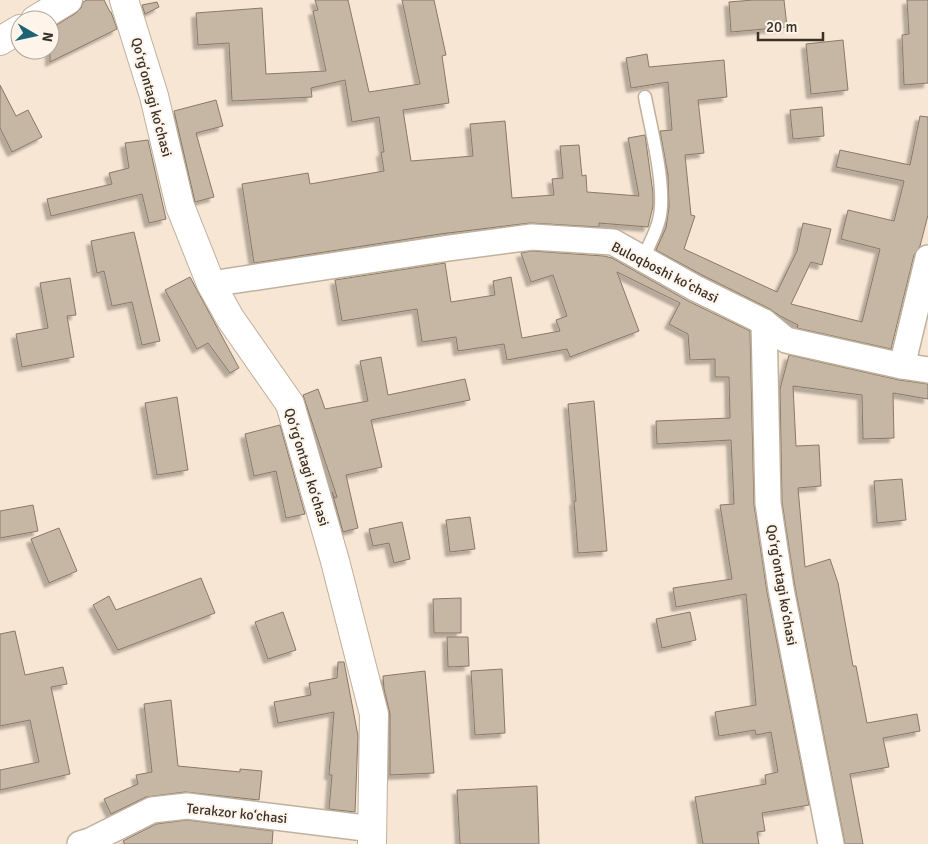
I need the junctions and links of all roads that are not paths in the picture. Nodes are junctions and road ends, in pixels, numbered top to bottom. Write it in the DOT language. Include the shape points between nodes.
graph roads {
  1 [pos="68,0"];
  2 [pos="124,0"];
  3 [pos="52,10"];
  4 [pos="645,97"];
  5 [pos="928,258"];
  6 [pos="643,259"];
  7 [pos="211,284"];
  8 [pos="764,322"];
  9 [pos="902,366"];
  10 [pos="928,370"];
  11 [pos="372,836"];
  12 [pos="80,844"];
  13 [pos="831,844"];
  1 -- 3 [label="street"];
  2 -- 7 [label="street, Qoʻrgʻontagi koʻchasi" via="154,96 180,206"];
  4 -- 6 [label="lane" via="661,199 659,220"];
  5 -- 9 [label="street"];
  6 -- 7 [label="street, Buloqboshi koʻchasi" via="613,242 532,237"];
  6 -- 8 [label="street, Buloqboshi koʻchasi"];
  7 -- 11 [label="street, Qoʻrgʻontagi koʻchasi" via="230,318 290,404 374,714"];
  8 -- 9 [label="street, Buloqboshi koʻchasi" via="786,340"];
  8 -- 13 [label="street, Qoʻrgʻontagi koʻchasi" via="768,503 781,590"];
  9 -- 10 [label="street, Buloqboshi koʻchasi"];
  11 -- 12 [label="street, Terakzor koʻchasi" via="187,806 152,810"];
}
